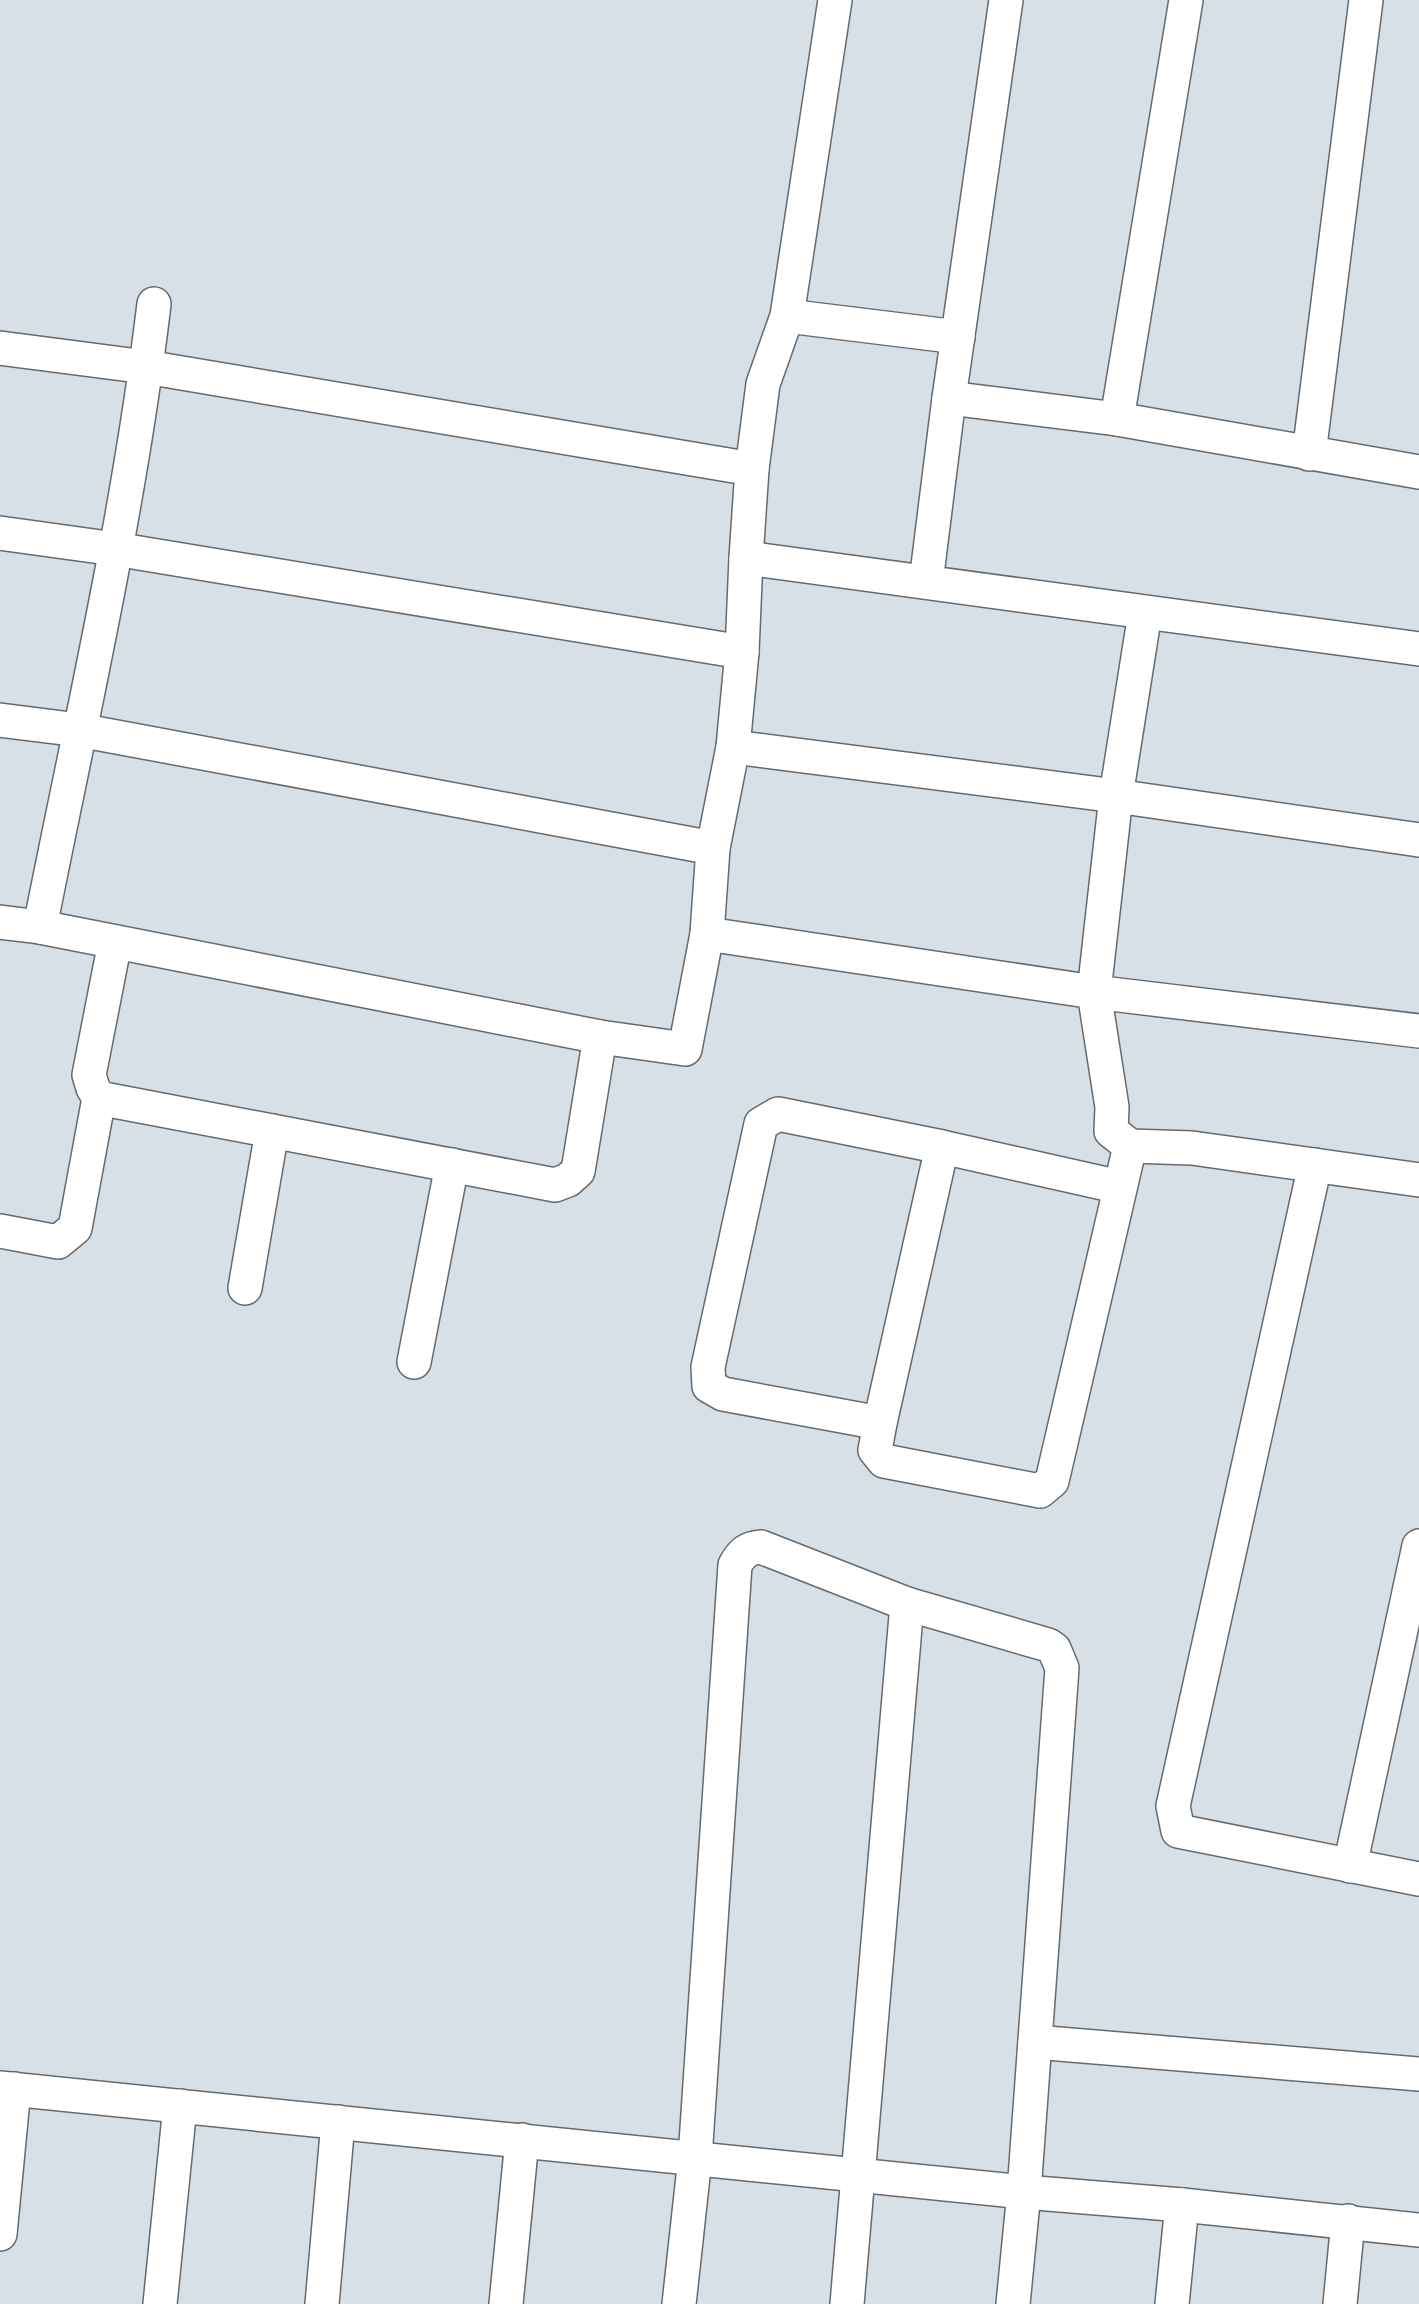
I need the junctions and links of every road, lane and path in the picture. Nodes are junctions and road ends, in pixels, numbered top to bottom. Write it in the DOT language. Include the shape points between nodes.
graph roads {
  1 [pos="835,0"];
  2 [pos="1006,0"];
  3 [pos="1186,0"];
  4 [pos="1366,0"];
  5 [pos="154,304"];
  6 [pos="787,316"];
  7 [pos="958,337"];
  8 [pos="0,348"];
  9 [pos="146,367"];
  10 [pos="949,398"];
  11 [pos="1117,419"];
  12 [pos="1309,454"];
  13 [pos="752,469"];
  14 [pos="1419,472"];
  15 [pos="0,533"];
  16 [pos="115,549"];
  17 [pos="746,558"];
  18 [pos="926,582"];
  19 [pos="1145,613"];
  20 [pos="1419,648"];
  21 [pos="742,652"];
  22 [pos="0,720"];
  23 [pos="79,730"];
  24 [pos="734,747"];
  25 [pos="1116,796"];
  26 [pos="1419,840"];
  27 [pos="713,848"];
  28 [pos="0,922"];
  29 [pos="40,927"];
  30 [pos="707,934"];
  31 [pos="115,942"];
  32 [pos="1094,992"];
  33 [pos="1419,1031"];
  34 [pos="600,1038"];
  35 [pos="99,1098"];
  36 [pos="272,1131"];
  37 [pos="1130,1146"];
  38 [pos="942,1147"];
  39 [pos="1315,1165"];
  40 [pos="452,1166"];
  41 [pos="1419,1180"];
  42 [pos="1120,1187"];
  43 [pos="0,1231"];
  44 [pos="245,1288"];
  45 [pos="414,1362"];
  46 [pos="880,1423"];
  47 [pos="1419,1546"];
  48 [pos="907,1604"];
  49 [pos="1350,1866"];
  50 [pos="1419,1879"];
  51 [pos="1035,2042"];
  52 [pos="1419,2074"];
  53 [pos="7,2088"];
  54 [pos="180,2106"];
  55 [pos="338,2122"];
  56 [pos="522,2140"];
  57 [pos="695,2158"];
  58 [pos="859,2175"];
  59 [pos="1024,2192"];
  60 [pos="1182,2205"];
  61 [pos="1348,2221"];
  62 [pos="1419,2229"];
  63 [pos="0,2234"];
  64 [pos="160,2304"];
  65 [pos="322,2304"];
  66 [pos="506,2304"];
  67 [pos="679,2304"];
  68 [pos="847,2304"];
  69 [pos="1013,2304"];
  70 [pos="1172,2304"];
  71 [pos="1340,2304"];
  1 -- 6 [label="street"];
  2 -- 7 [label="street"];
  3 -- 11 [label="street"];
  4 -- 12 [label="street"];
  5 -- 9 [label="street"];
  6 -- 7 [label="street"];
  6 -- 13 [label="street" via="763,384"];
  7 -- 10 [label="street"];
  8 -- 9 [label="street"];
  9 -- 13 [label="street"];
  9 -- 16 [label="street"];
  10 -- 11 [label="street"];
  10 -- 18 [label="street"];
  11 -- 12 [label="street"];
  12 -- 14 [label="street"];
  13 -- 17 [label="street"];
  15 -- 16 [label="street"];
  16 -- 21 [label="street"];
  16 -- 23 [label="street"];
  17 -- 18 [label="street"];
  17 -- 21 [label="street"];
  18 -- 19 [label="street"];
  19 -- 20 [label="street"];
  19 -- 25 [label="street"];
  21 -- 24 [label="street"];
  22 -- 23 [label="street"];
  23 -- 27 [label="street"];
  23 -- 29 [label="street"];
  24 -- 25 [label="street"];
  24 -- 27 [label="street"];
  25 -- 26 [label="street"];
  25 -- 32 [label="street"];
  27 -- 30 [label="street"];
  28 -- 29 [label="street"];
  29 -- 31 [label="street"];
  30 -- 32 [label="street"];
  30 -- 34 [label="street" via="685,1048"];
  31 -- 34 [label="street"];
  31 -- 35 [label="street" via="89,1075"];
  32 -- 33 [label="street"];
  32 -- 37 [label="street" via="1112,1107 1111,1131"];
  34 -- 40 [label="street" via="582,1159 578,1171 568,1180 555,1185"];
  35 -- 36 [label="street"];
  35 -- 43 [label="street" via="75,1228 58,1242"];
  36 -- 40 [label="street"];
  36 -- 44 [label="street"];
  37 -- 39 [label="street" via="1192,1148"];
  37 -- 42 [label="street"];
  38 -- 42 [label="street"];
  38 -- 46 [label="street"];
  38 -- 46 [label="street" via="778,1113 761,1124 708,1367 709,1386 723,1394"];
  39 -- 41 [label="street"];
  39 -- 49 [label="street" via="1173,1806 1178,1831"];
  40 -- 45 [label="street"];
  42 -- 46 [label="street" via="1052,1481 1040,1491 884,1461 875,1450"];
  47 -- 49 [label="street"];
  48 -- 51 [label="street" via="1048,1645 1062,1668"];
  48 -- 57 [label="street" via="761,1547 741,1554 735,1565"];
  48 -- 58 [label="street"];
  49 -- 50 [label="street"];
  51 -- 52 [label="street"];
  51 -- 59 [label="street"];
  53 -- 54 [label="street"];
  53 -- 63 [label="street"];
  54 -- 55 [label="street"];
  54 -- 64 [label="street"];
  55 -- 56 [label="street"];
  55 -- 65 [label="street"];
  56 -- 57 [label="street"];
  56 -- 66 [label="street"];
  57 -- 58 [label="street"];
  57 -- 67 [label="street"];
  58 -- 59 [label="street"];
  58 -- 68 [label="street"];
  59 -- 60 [label="street"];
  59 -- 69 [label="street"];
  60 -- 61 [label="street"];
  60 -- 70 [label="street"];
  61 -- 62 [label="street"];
  61 -- 71 [label="street"];
}
